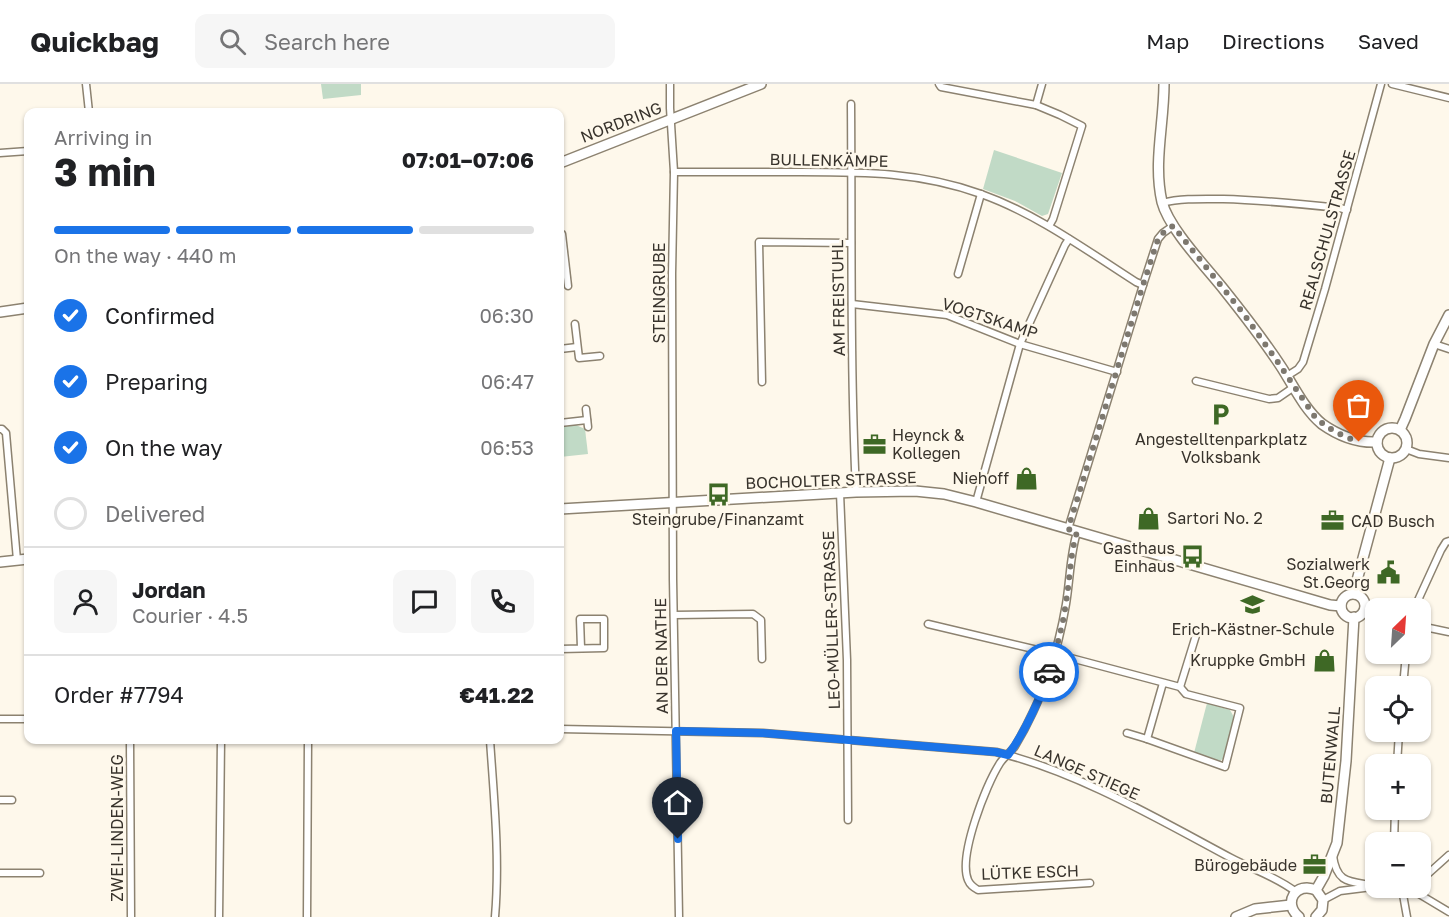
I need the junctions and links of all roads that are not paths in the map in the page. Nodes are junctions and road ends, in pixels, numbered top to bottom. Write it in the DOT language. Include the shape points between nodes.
graph roads {
  1 [pos="86,84"];
  2 [pos="670,84"];
  3 [pos="761,84"];
  4 [pos="939,84"];
  5 [pos="1042,84"];
  6 [pos="1164,84"];
  7 [pos="1381,84"];
  8 [pos="1392,84"];
  9 [pos="1427,84"];
  10 [pos="1425,92"];
  11 [pos="1449,98"];
  12 [pos="851,104"];
  13 [pos="1036,105"];
  14 [pos="89,108"];
  15 [pos="671,119"];
  16 [pos="24,151"];
  17 [pos="0,153"];
  18 [pos="564,161"];
  19 [pos="674,172"];
  20 [pos="852,172"];
  21 [pos="981,194"];
  22 [pos="1162,203"];
  23 [pos="1347,210"];
  24 [pos="1049,226"];
  25 [pos="1173,226"];
  26 [pos="1069,239"];
  27 [pos="851,243"];
  28 [pos="958,274"];
  29 [pos="564,277"];
  30 [pos="1143,285"];
  31 [pos="568,286"];
  32 [pos="852,304"];
  33 [pos="24,309"];
  34 [pos="0,312"];
  35 [pos="1449,315"];
  36 [pos="575,324"];
  37 [pos="1020,344"];
  38 [pos="1434,344"];
  39 [pos="578,347"];
  40 [pos="564,349"];
  41 [pos="1449,349"];
  42 [pos="600,356"];
  43 [pos="1116,372"];
  44 [pos="1287,376"];
  45 [pos="1196,381"];
  46 [pos="762,382"];
  47 [pos="1294,387"];
  48 [pos="586,409"];
  49 [pos="564,423"];
  50 [pos="0,429"];
  51 [pos="1400,430"];
  52 [pos="1377,442"];
  53 [pos="1406,449"];
  54 [pos="1390,458"];
  55 [pos="1449,458"];
  56 [pos="856,492"];
  57 [pos="840,493"];
  58 [pos="672,502"];
  59 [pos="976,502"];
  60 [pos="564,509"];
  61 [pos="1072,530"];
  62 [pos="1449,541"];
  63 [pos="24,559"];
  64 [pos="17,560"];
  65 [pos="0,562"];
  66 [pos="1354,594"];
  67 [pos="1419,598"];
  68 [pos="1341,606"];
  69 [pos="1364,610"];
  70 [pos="674,615"];
  71 [pos="1354,617"];
  72 [pos="928,624"];
  73 [pos="1431,628"];
  74 [pos="1197,632"];
  75 [pos="1449,632"];
  76 [pos="581,648"];
  77 [pos="564,649"];
  78 [pos="1055,655"];
  79 [pos="762,659"];
  80 [pos="1163,683"];
  81 [pos="1180,687"];
  82 [pos="0,719"];
  83 [pos="24,719"];
  84 [pos="564,729"];
  85 [pos="676,731"];
  86 [pos="1127,733"];
  87 [pos="1147,739"];
  88 [pos="847,740"];
  89 [pos="130,744"];
  90 [pos="220,744"];
  91 [pos="308,744"];
  92 [pos="490,744"];
  93 [pos="1008,755"];
  94 [pos="0,800"];
  95 [pos="12,800"];
  96 [pos="848,820"];
  97 [pos="1333,854"];
  98 [pos="1449,855"];
  99 [pos="1431,871"];
  100 [pos="0,873"];
  101 [pos="40,873"];
  102 [pos="1090,883"];
  103 [pos="1365,884"];
  104 [pos="1365,888"];
  105 [pos="1316,890"];
  106 [pos="1296,892"];
  107 [pos="1404,898"];
  108 [pos="1426,898"];
  109 [pos="1323,900"];
  110 [pos="1291,905"];
  111 [pos="1449,912"];
  112 [pos="131,917"];
  113 [pos="219,917"];
  114 [pos="307,917"];
  115 [pos="495,917"];
  116 [pos="679,917"];
  117 [pos="1236,917"];
  118 [pos="1299,917"];
  119 [pos="1316,917"];
  120 [pos="1407,917"];
  1 -- 14 [label="street"];
  2 -- 15 [label="street, STEINGRUBE"];
  3 -- 15 [label="main road, NORDRING"];
  4 -- 13 [label="street"];
  5 -- 13 [label="street"];
  6 -- 22 [label="main road" via="1157,172"];
  7 -- 23 [label="street, REALSCHULSTRASSE"];
  8 -- 10 [label="street"];
  9 -- 10 [label="street"];
  10 -- 11 [label="street"];
  12 -- 20 [label="street, AM FREISTUHL"];
  13 -- 24 [label="street" via="1082,126"];
  15 -- 18 [label="main road, NORDRING"];
  15 -- 19 [label="street, STEINGRUBE"];
  16 -- 17 [label="street"];
  19 -- 20 [label="street, BULLENKÄMPE"];
  19 -- 58 [label="street, STEINGRUBE"];
  20 -- 21 [label="street, BULLENKÄMPE" via="920,178"];
  20 -- 27 [label="street, AM FREISTUHL"];
  21 -- 24 [label="street, BULLENKÄMPE"];
  21 -- 28 [label="street"];
  22 -- 23 [label="street" via="1248,200"];
  22 -- 25 [label="main road"];
  23 -- 44 [label="street, REALSCHULSTRASSE" via="1303,362"];
  24 -- 26 [label="street, BULLENKÄMPE"];
  25 -- 30 [label="street, LÜTKE ESCH" via="1158,239"];
  25 -- 44 [label="main road" via="1243,313"];
  26 -- 30 [label="street, BULLENKÄMPE"];
  26 -- 37 [label="street"];
  27 -- 32 [label="street, AM FREISTUHL"];
  27 -- 46 [label="street" via="759,242"];
  29 -- 31 [label="street"];
  30 -- 43 [label="street, LÜTKE ESCH"];
  32 -- 37 [label="street, VOGTSKAMP" via="947,315"];
  32 -- 56 [label="street, AM FREISTUHL"];
  33 -- 34 [label="main road"];
  35 -- 38 [label="main road"];
  36 -- 39 [label="street"];
  37 -- 43 [label="street, VOGTSKAMP"];
  37 -- 59 [label="street"];
  38 -- 41 [label="street"];
  38 -- 51 [label="main road"];
  39 -- 40 [label="street"];
  39 -- 42 [label="street" via="579,358"];
  43 -- 61 [label="street, LÜTKE ESCH"];
  44 -- 47 [label="main road"];
  45 -- 47 [label="street" via="1269,399"];
  47 -- 52 [label="main road" via="1315,417 1329,428 1359,442"];
  48 -- 49 [label="street" via="588,424"];
  50 -- 64 [label="street" via="6,433"];
  51 -- 52 [label="main road" via="1385,430"];
  51 -- 53 [label="main road" via="1406,436"];
  52 -- 54 [label="main road" via="1380,452"];
  53 -- 54 [label="main road"];
  53 -- 55 [label="street"];
  54 -- 66 [label="main road"];
  56 -- 57 [label="main road, BOCHOLTER STRASSE"];
  56 -- 59 [label="main road, BOCHOLTER STRASSE" via="915,491"];
  57 -- 58 [label="main road, BOCHOLTER STRASSE"];
  57 -- 88 [label="street, LEO-MÜLLER-STRASSE"];
  58 -- 60 [label="main road, BOCHOLTER STRASSE"];
  58 -- 70 [label="street, AN DER NATHE"];
  59 -- 61 [label="main road, BOCHOLTER STRASSE"];
  61 -- 68 [label="main road, BOCHOLTER STRASSE"];
  61 -- 78 [label="street, LÜTKE ESCH" via="1074,543 1066,604"];
  62 -- 67 [label="street"];
  63 -- 64 [label="main road"];
  64 -- 65 [label="main road"];
  66 -- 68 [label="main road" via="1347,595"];
  66 -- 69 [label="main road" via="1363,599"];
  68 -- 71 [label="main road" via="1345,614"];
  69 -- 71 [label="main road"];
  70 -- 79 [label="street" via="753,614 761,620"];
  70 -- 85 [label="street, AN DER NATHE"];
  71 -- 97 [label="main road, BUTENWALL" via="1345,767"];
  72 -- 78 [label="street"];
  73 -- 75 [label="street"];
  74 -- 81 [label="street"];
  76 -- 76 [label="street" via="580,619 604,619 604,648"];
  76 -- 77 [label="street"];
  78 -- 80 [label="street"];
  78 -- 93 [label="street, LÜTKE ESCH" via="1040,697"];
  80 -- 81 [label="street"];
  80 -- 87 [label="street"];
  81 -- 87 [label="street" via="1186,694 1240,708 1225,767"];
  82 -- 83 [label="street"];
  84 -- 85 [label="street, LANGE STIEGE"];
  85 -- 88 [label="street, LANGE STIEGE"];
  85 -- 116 [label="street, AN DER NATHE"];
  86 -- 87 [label="street"];
  88 -- 93 [label="street, LANGE STIEGE"];
  88 -- 96 [label="street, LEO-MÜLLER-STRASSE"];
  89 -- 112 [label="street, ZWEI-LINDEN-WEG"];
  90 -- 113 [label="street"];
  91 -- 114 [label="street"];
  92 -- 115 [label="street" via="496,821"];
  93 -- 102 [label="street, LÜTKE ESCH" via="1000,763 970,834 967,878 971,885 988,890"];
  93 -- 106 [label="street, LANGE STIEGE" via="1113,796"];
  94 -- 95 [label="street"];
  97 -- 103 [label="street" via="1335,868 1342,877"];
  97 -- 105 [label="main road, BUTENWALL"];
  98 -- 99 [label="street"];
  100 -- 101 [label="street"];
  104 -- 109 [label="street" via="1340,891"];
  105 -- 106 [label="main road" via="1306,887"];
  105 -- 109 [label="main road"];
  106 -- 110 [label="main road"];
  107 -- 120 [label="street"];
  108 -- 111 [label="street"];
  109 -- 119 [label="main road"];
  110 -- 117 [label="main road" via="1255,909"];
  110 -- 118 [label="main road"];
}
